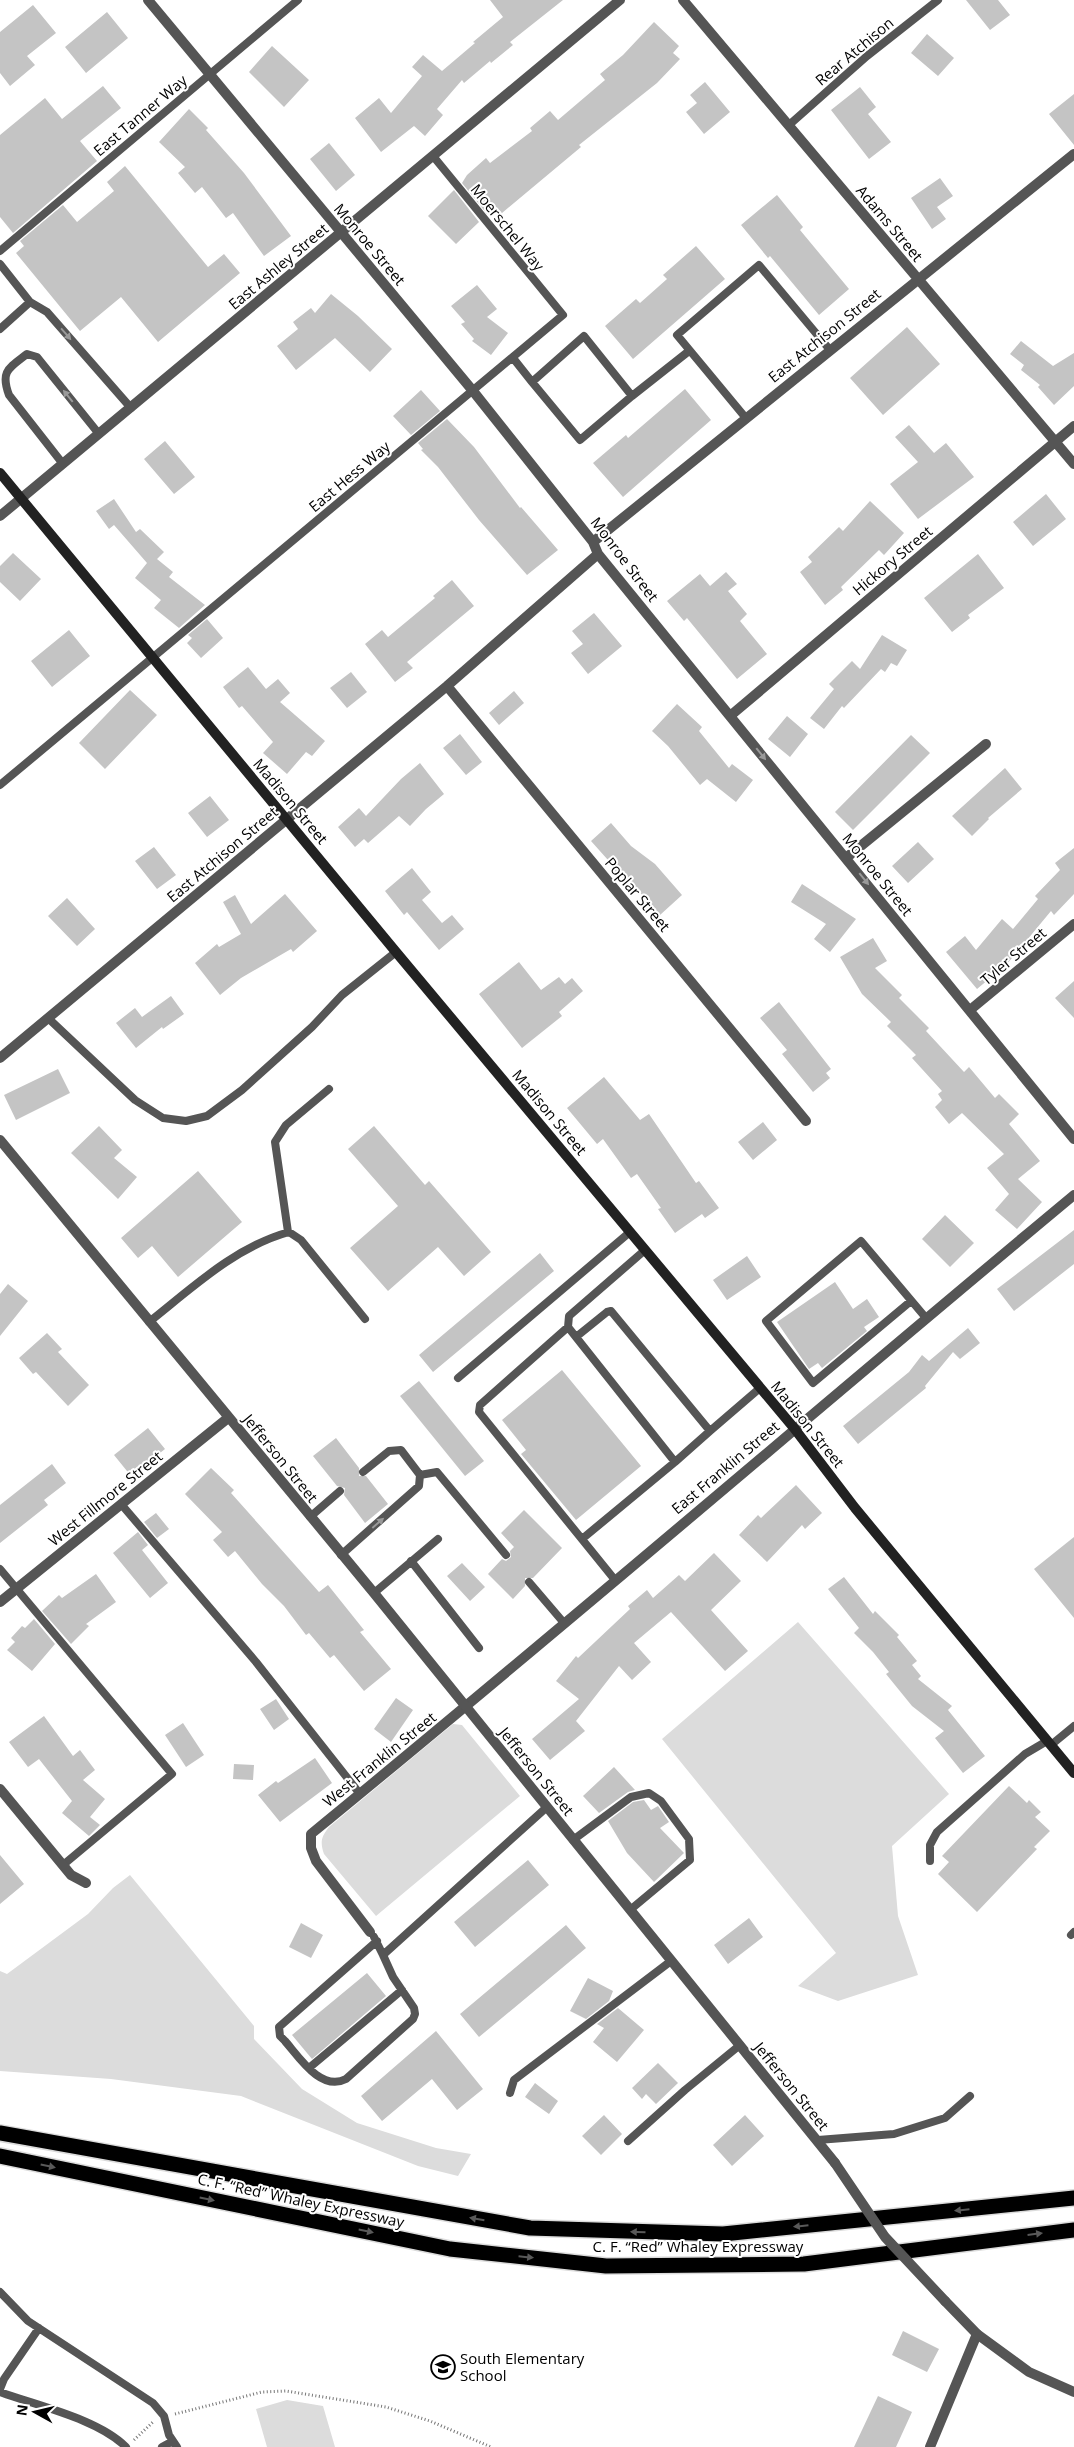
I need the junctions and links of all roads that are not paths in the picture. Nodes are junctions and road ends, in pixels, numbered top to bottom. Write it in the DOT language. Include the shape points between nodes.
graph roads {
  1 [pos="148,0"];
  2 [pos="298,0"];
  3 [pos="620,0"];
  4 [pos="683,0"];
  5 [pos="938,0"];
  6 [pos="209,74"];
  7 [pos="789,125"];
  8 [pos="1074,154"];
  9 [pos="433,156"];
  10 [pos="341,233"];
  11 [pos="0,251"];
  12 [pos="0,264"];
  13 [pos="918,279"];
  14 [pos="30,302"];
  15 [pos="563,315"];
  16 [pos="0,329"];
  17 [pos="830,350"];
  18 [pos="689,351"];
  19 [pos="513,358"];
  20 [pos="532,382"];
  21 [pos="473,391"];
  22 [pos="632,396"];
  23 [pos="130,408"];
  24 [pos="745,418"];
  25 [pos="1074,426"];
  26 [pos="99,434"];
  27 [pos="1055,442"];
  28 [pos="63,464"];
  29 [pos="1074,464"];
  30 [pos="0,473"];
  31 [pos="21,499"];
  32 [pos="0,516"];
  33 [pos="593,542"];
  34 [pos="598,554"];
  35 [pos="153,658"];
  36 [pos="447,686"];
  37 [pos="730,716"];
  38 [pos="986,744"];
  39 [pos="0,785"];
  40 [pos="286,820"];
  41 [pos="846,858"];
  42 [pos="1074,924"];
  43 [pos="396,952"];
  44 [pos="970,1010"];
  45 [pos="48,1018"];
  46 [pos="0,1058"];
  47 [pos="329,1089"];
  48 [pos="806,1121"];
  49 [pos="1074,1139"];
  50 [pos="0,1140"];
  51 [pos="1074,1195"];
  52 [pos="288,1232"];
  53 [pos="630,1232"];
  54 [pos="645,1250"];
  55 [pos="911,1301"];
  56 [pos="365,1318"];
  57 [pos="926,1318"];
  58 [pos="150,1322"];
  59 [pos="568,1327"];
  60 [pos="576,1337"];
  61 [pos="458,1378"];
  62 [pos="760,1388"];
  63 [pos="228,1418"];
  64 [pos="794,1428"];
  65 [pos="710,1432"];
  66 [pos="674,1462"];
  67 [pos="363,1472"];
  68 [pos="420,1475"];
  69 [pos="340,1491"];
  70 [pos="121,1504"];
  71 [pos="310,1517"];
  72 [pos="438,1539"];
  73 [pos="582,1539"];
  74 [pos="506,1554"];
  75 [pos="341,1555"];
  76 [pos="411,1561"];
  77 [pos="0,1568"];
  78 [pos="615,1580"];
  79 [pos="529,1582"];
  80 [pos="17,1588"];
  81 [pos="374,1593"];
  82 [pos="0,1602"];
  83 [pos="564,1623"];
  84 [pos="479,1648"];
  85 [pos="466,1707"];
  86 [pos="1074,1726"];
  87 [pos="1049,1743"];
  88 [pos="1074,1773"];
  89 [pos="0,1789"];
  90 [pos="360,1794"];
  91 [pos="547,1808"];
  92 [pos="573,1840"];
  93 [pos="930,1861"];
  94 [pos="63,1866"];
  95 [pos="86,1883"];
  96 [pos="630,1910"];
  97 [pos="370,1932"];
  98 [pos="377,1941"];
  99 [pos="383,1955"];
  100 [pos="671,1961"];
  101 [pos="402,1990"];
  102 [pos="740,2045"];
  103 [pos="309,2068"];
  104 [pos="510,2093"];
  105 [pos="970,2096"];
  106 [pos="0,2133"];
  107 [pos="818,2140"];
  108 [pos="628,2141"];
  109 [pos="0,2156"];
  110 [pos="1074,2198"];
  111 [pos="1074,2230"];
  112 [pos="0,2292"];
  113 [pos="39,2328"];
  114 [pos="977,2334"];
  115 [pos="0,2391"];
  116 [pos="1074,2392"];
  117 [pos="130,2444"];
  118 [pos="175,2444"];
  119 [pos="162,2447"];
  120 [pos="930,2447"];
  1 -- 6 [label="street, Monroe Street"];
  2 -- 6 [label="lane, East Tanner Way"];
  3 -- 9 [label="street, East Ashley Street"];
  4 -- 7 [label="street, Adams Street"];
  5 -- 7 [label="lane, Rear Atchison" via="867,56"];
  6 -- 10 [label="street, Monroe Street"];
  6 -- 11 [label="lane, East Tanner Way"];
  7 -- 13 [label="street, Adams Street"];
  8 -- 13 [label="street, East Atchison Street"];
  9 -- 10 [label="street, East Ashley Street"];
  9 -- 15 [label="lane, Moerschel Way"];
  10 -- 21 [label="street, Monroe Street"];
  10 -- 23 [label="street, East Ashley Street"];
  12 -- 14 [label="lane"];
  13 -- 17 [label="street, East Atchison Street"];
  13 -- 27 [label="street, Adams Street"];
  14 -- 16 [label="lane"];
  14 -- 23 [label="lane, one-way" via="47,312"];
  15 -- 19 [label="lane, East Hess Way"];
  17 -- 18 [label="lane" via="760,266 677,335"];
  17 -- 24 [label="street, East Atchison Street"];
  18 -- 22 [label="lane"];
  18 -- 24 [label="lane"];
  19 -- 20 [label="lane"];
  19 -- 21 [label="lane, East Hess Way"];
  20 -- 22 [label="lane" via="580,440"];
  20 -- 22 [label="lane" via="584,336"];
  21 -- 33 [label="street, Monroe Street"];
  21 -- 35 [label="lane, East Hess Way"];
  23 -- 26 [label="street, East Ashley Street"];
  24 -- 33 [label="street, East Atchison Street"];
  25 -- 27 [label="street, Hickory Street"];
  26 -- 28 [label="street, East Ashley Street"];
  26 -- 28 [label="lane, one-way" via="36,357 27,354 6,371 3,382 9,395"];
  27 -- 29 [label="street, Adams Street"];
  27 -- 37 [label="street, Hickory Street"];
  28 -- 31 [label="street, East Ashley Street"];
  30 -- 31 [label="main road, Madison Street"];
  31 -- 32 [label="street, East Ashley Street"];
  31 -- 35 [label="main road, Madison Street"];
  33 -- 34 [label="street, Monroe Street"];
  34 -- 36 [label="street, East Atchison Street"];
  34 -- 37 [label="street, Monroe Street"];
  35 -- 39 [label="lane, East Hess Way"];
  35 -- 40 [label="main road, Madison Street"];
  36 -- 40 [label="street, East Atchison Street"];
  36 -- 48 [label="street, Poplar Street"];
  37 -- 41 [label="street, Monroe Street, one-way"];
  38 -- 41 [label="street"];
  40 -- 43 [label="main road, Madison Street"];
  40 -- 45 [label="street, East Atchison Street"];
  41 -- 44 [label="street, Monroe Street, one-way"];
  42 -- 44 [label="street, Tyler Street"];
  43 -- 45 [label="lane" via="342,995 312,1027 242,1090 206,1116 186,1121 164,1118 135,1100"];
  43 -- 53 [label="main road, Madison Street"];
  44 -- 49 [label="street, Monroe Street"];
  45 -- 46 [label="street, East Atchison Street"];
  47 -- 52 [label="lane" via="286,1125 275,1142"];
  50 -- 58 [label="street, Jefferson Street"];
  51 -- 57 [label="street, East Franklin Street"];
  52 -- 56 [label="lane" via="301,1240"];
  52 -- 58 [label="lane" via="272,1237 223,1264"];
  53 -- 54 [label="main road, Madison Street"];
  53 -- 61 [label="lane"];
  54 -- 59 [label="lane" via="569,1316"];
  54 -- 62 [label="main road, Madison Street"];
  55 -- 55 [label="lane" via="862,1241 766,1321 813,1383"];
  55 -- 57 [label="lane"];
  57 -- 64 [label="street, East Franklin Street"];
  58 -- 63 [label="street, Jefferson Street"];
  59 -- 60 [label="lane"];
  59 -- 73 [label="lane" via="480,1405 479,1412"];
  60 -- 65 [label="lane" via="611,1311"];
  60 -- 66 [label="lane"];
  62 -- 64 [label="main road, Madison Street"];
  62 -- 65 [label="lane"];
  63 -- 70 [label="street, West Fillmore Street"];
  63 -- 71 [label="street, Jefferson Street"];
  64 -- 78 [label="street, East Franklin Street"];
  64 -- 87 [label="main road, Madison Street" via="855,1508"];
  65 -- 66 [label="lane"];
  66 -- 73 [label="lane"];
  67 -- 68 [label="lane" via="389,1451 401,1450"];
  68 -- 74 [label="lane" via="437,1472"];
  75 -- 68 [label="lane, one-way" via="419,1486"];
  69 -- 71 [label="lane"];
  70 -- 80 [label="street, West Fillmore Street"];
  70 -- 90 [label="lane" via="256,1662"];
  71 -- 75 [label="street, Jefferson Street"];
  72 -- 76 [label="lane"];
  73 -- 78 [label="lane"];
  75 -- 81 [label="street, Jefferson Street"];
  76 -- 81 [label="lane"];
  76 -- 84 [label="lane"];
  77 -- 80 [label="lane"];
  78 -- 83 [label="street, East Franklin Street"];
  79 -- 83 [label="lane"];
  80 -- 82 [label="street, West Fillmore Street"];
  80 -- 94 [label="lane" via="172,1774"];
  81 -- 85 [label="street, Jefferson Street"];
  83 -- 85 [label="street, East Franklin Street"];
  85 -- 90 [label="street, West Franklin Street"];
  85 -- 91 [label="street, Jefferson Street"];
  86 -- 87 [label="lane"];
  87 -- 88 [label="main road, Madison Street"];
  87 -- 93 [label="lane" via="1025,1754 937,1832 930,1845"];
  89 -- 94 [label="street"];
  90 -- 97 [label="street, West Franklin Street" via="311,1834 311,1848 316,1861"];
  91 -- 92 [label="street, Jefferson Street"];
  91 -- 99 [label="lane"];
  92 -- 96 [label="street, Jefferson Street"];
  92 -- 96 [label="lane" via="631,1796 649,1793 661,1801 689,1839 690,1860"];
  94 -- 95 [label="street"];
  96 -- 100 [label="street, Jefferson Street"];
  97 -- 98 [label="lane"];
  98 -- 99 [label="lane"];
  98 -- 103 [label="lane" via="279,2027 280,2036"];
  99 -- 101 [label="lane"];
  100 -- 102 [label="street, Jefferson Street"];
  100 -- 104 [label="lane" via="514,2080"];
  101 -- 103 [label="lane"];
  101 -- 103 [label="lane" via="414,2008 413,2019 353,2073 340,2082 331,2082 323,2080"];
  102 -- 107 [label="street, Jefferson Street"];
  102 -- 108 [label="lane"];
  105 -- 107 [label="lane" via="945,2118 894,2134"];
  110 -- 106 [label="highway, C. F. “Red” Whaley Expressway, one-way" via="723,2234 530,2228"];
  107 -- 114 [label="street, Jefferson Street, bridge" via="885,2237"];
  109 -- 111 [label="highway, C. F. “Red” Whaley Expressway, one-way" via="450,2249 606,2266 804,2264"];
  112 -- 113 [label="lane"];
  113 -- 115 [label="lane" via="4,2378"];
  113 -- 118 [label="lane" via="153,2403 164,2416"];
  114 -- 116 [label="street, Jefferson Street" via="1029,2372"];
  114 -- 120 [label="street"];
  115 -- 117 [label="lane" via="90,2424"];
  118 -- 119 [label="lane"];
}
